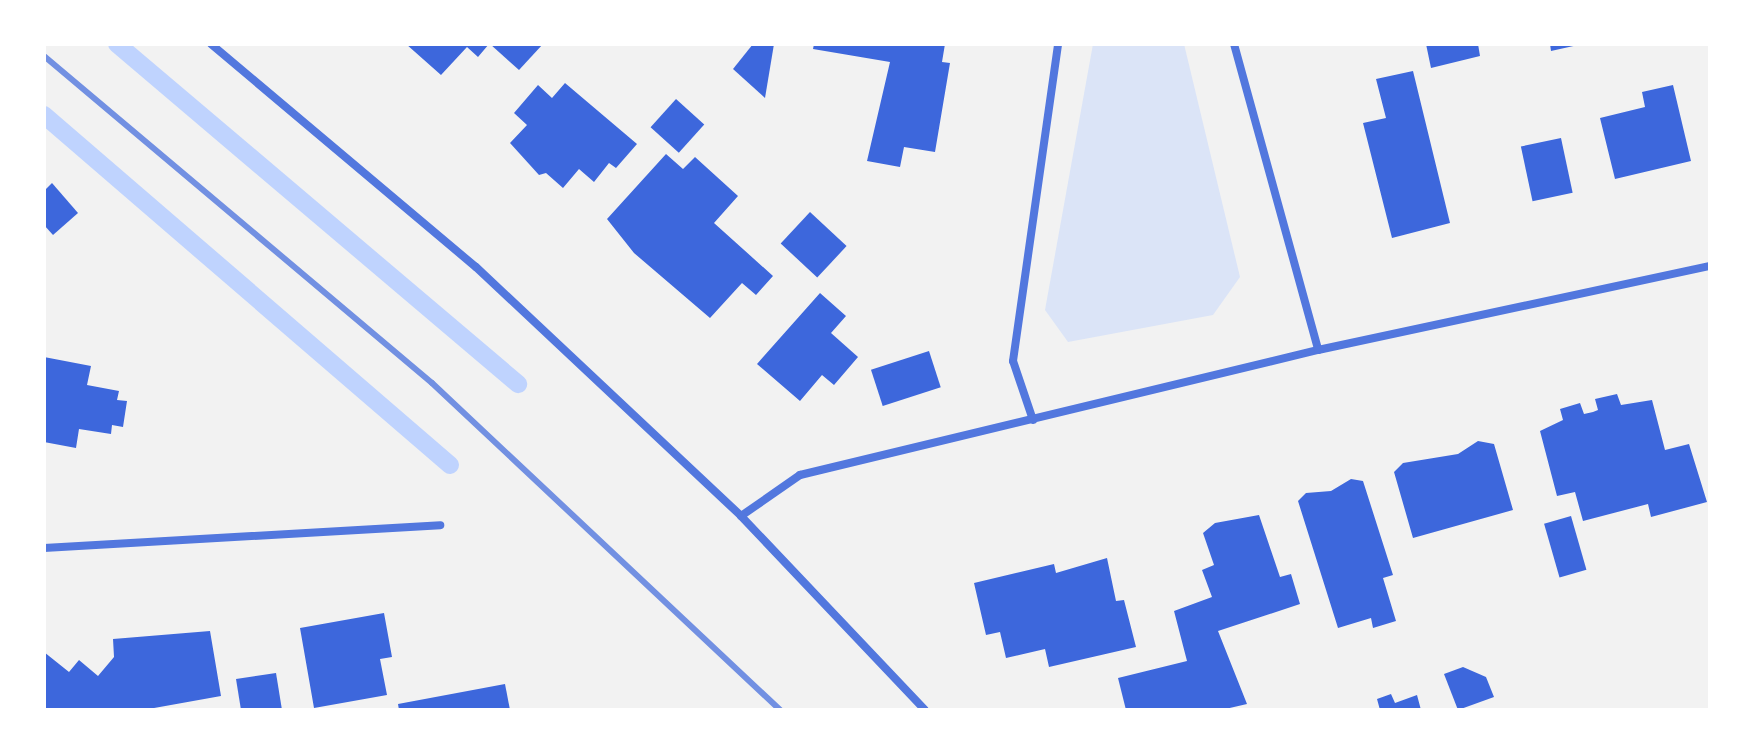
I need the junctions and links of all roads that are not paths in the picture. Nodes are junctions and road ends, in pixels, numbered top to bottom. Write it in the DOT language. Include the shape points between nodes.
graph roads {
  1 [pos="211,44"];
  2 [pos="1058,44"];
  3 [pos="1234,44"];
  4 [pos="1710,266"];
  5 [pos="1318,350"];
  6 [pos="1033,420"];
  7 [pos="741,516"];
  8 [pos="440,525"];
  9 [pos="44,548"];
  10 [pos="925,710"];
  1 -- 7 [label="street" via="476,267"];
  2 -- 6 [label="street" via="1013,361"];
  3 -- 5 [label="street"];
  4 -- 5 [label="street"];
  5 -- 6 [label="street"];
  6 -- 7 [label="street" via="800,475"];
  7 -- 10 [label="street"];
  8 -- 9 [label="street"];
}
